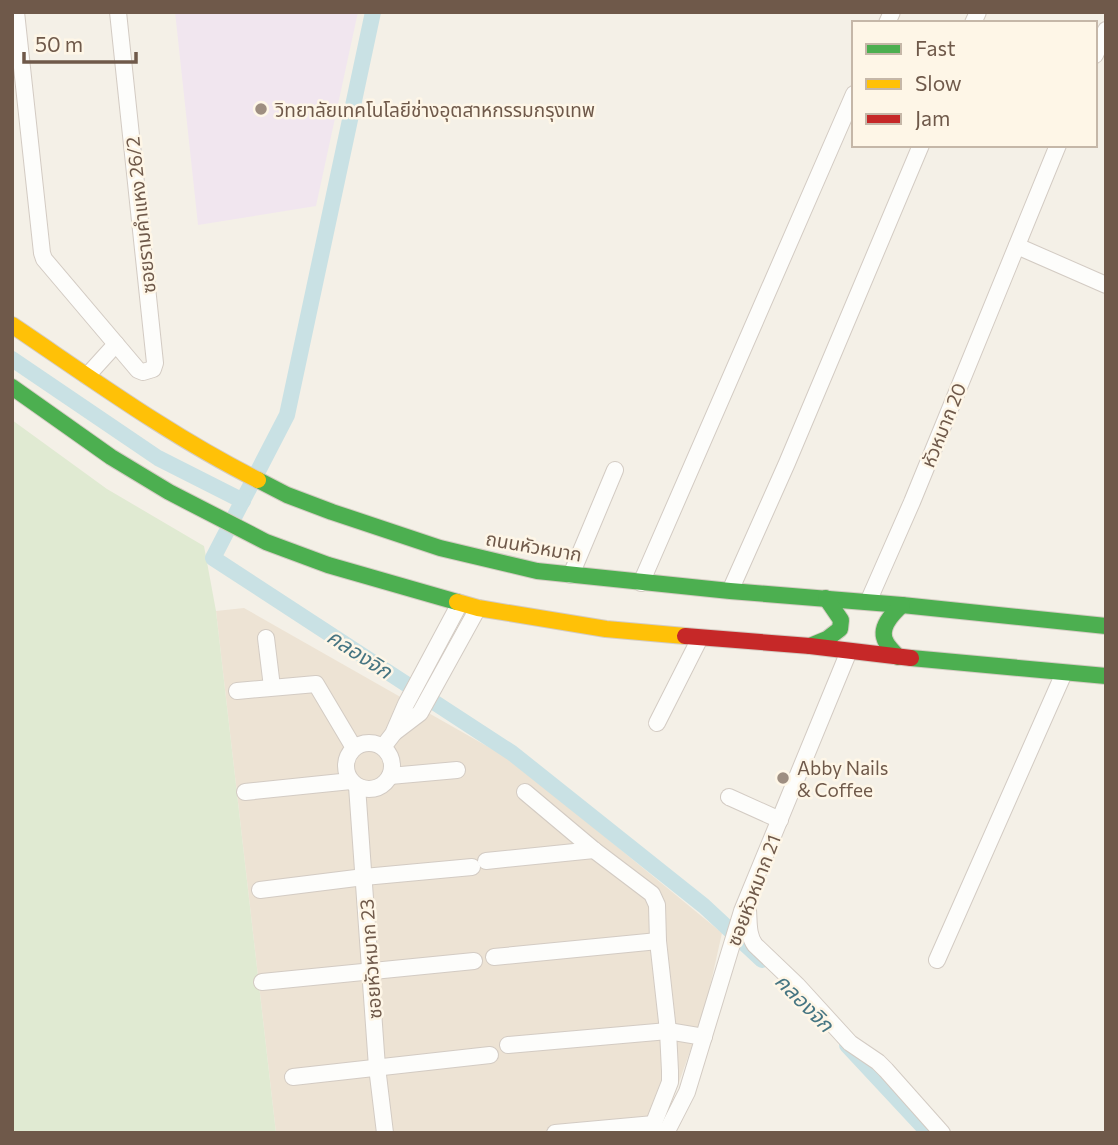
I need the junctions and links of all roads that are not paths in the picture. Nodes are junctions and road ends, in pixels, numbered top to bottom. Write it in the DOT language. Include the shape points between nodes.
graph roads {
  1 [pos="16,12"];
  2 [pos="118,12"];
  3 [pos="1106,30"];
  4 [pos="1097,50"];
  5 [pos="852,99"];
  6 [pos="921,147"];
  7 [pos="1057,147"];
  8 [pos="1017,246"];
  9 [pos="1106,285"];
  10 [pos="12,325"];
  11 [pos="116,344"];
  12 [pos="87,376"];
  13 [pos="12,387"];
  14 [pos="615,470"];
  15 [pos="571,575"];
  16 [pos="641,583"];
  17 [pos="730,591"];
  18 [pos="826,598"];
  19 [pos="460,603"];
  20 [pos="868,603"];
  21 [pos="902,605"];
  22 [pos="478,608"];
  23 [pos="1106,626"];
  24 [pos="266,638"];
  25 [pos="700,638"];
  26 [pos="810,646"];
  27 [pos="849,651"];
  28 [pos="898,657"];
  29 [pos="1064,673"];
  30 [pos="1106,676"];
  31 [pos="272,687"];
  32 [pos="237,691"];
  33 [pos="413,708"];
  34 [pos="657,723"];
  35 [pos="383,747"];
  36 [pos="354,748"];
  37 [pos="457,770"];
  38 [pos="390,776"];
  39 [pos="354,784"];
  40 [pos="245,792"];
  41 [pos="525,792"];
  42 [pos="729,797"];
  43 [pos="779,820"];
  44 [pos="594,850"];
  45 [pos="364,877"];
  46 [pos="260,890"];
  47 [pos="744,905"];
  48 [pos="659,941"];
  49 [pos="494,957"];
  50 [pos="937,960"];
  51 [pos="474,961"];
  52 [pos="371,972"];
  53 [pos="262,982"];
  54 [pos="668,1031"];
  55 [pos="704,1037"];
  56 [pos="508,1045"];
  57 [pos="489,1055"];
  58 [pos="377,1068"];
  59 [pos="293,1077"];
  60 [pos="657,1130"];
  61 [pos="385,1133"];
  62 [pos="555,1133"];
  63 [pos="942,1133"];
  1 -- 11 [label="street" via="42,253"];
  2 -- 11 [label="street, ซอยรามคำแหง 26/2" via="153,369 138,370"];
  3 -- 4 [label="street"];
  5 -- 16 [label="street"];
  6 -- 17 [label="street"];
  7 -- 8 [label="street, หัวหมาก 20"];
  8 -- 9 [label="street"];
  8 -- 20 [label="street, หัวหมาก 20"];
  10 -- 12 [label="main road, ถนนหัวหมาก"];
  11 -- 12 [label="street"];
  12 -- 15 [label="main road, ถนนหัวหมาก" via="212,457 287,495 440,548"];
  13 -- 19 [label="main road" via="111,457 266,542"];
  14 -- 15 [label="street"];
  15 -- 16 [label="main road, ถนนหัวหมาก"];
  16 -- 17 [label="main road, ถนนหัวหมาก"];
  17 -- 18 [label="main road, ถนนหัวหมาก"];
  18 -- 20 [label="main road, ถนนหัวหมาก"];
  18 -- 26 [label="main road" via="841,620 840,629"];
  19 -- 22 [label="main road"];
  19 -- 33 [label="street"];
  20 -- 21 [label="main road, ถนนหัวหมาก"];
  21 -- 23 [label="main road, ถนนหัวหมาก"];
  21 -- 28 [label="main road" via="886,622 884,634"];
  22 -- 25 [label="main road" via="606,629"];
  22 -- 33 [label="street" via="450,660"];
  24 -- 31 [label="street"];
  25 -- 26 [label="main road"];
  25 -- 34 [label="street"];
  26 -- 27 [label="main road"];
  27 -- 28 [label="main road"];
  27 -- 43 [label="street, ซอยหัวหมาก 21"];
  28 -- 29 [label="main road"];
  29 -- 30 [label="main road"];
  29 -- 50 [label="street"];
  31 -- 32 [label="street"];
  31 -- 36 [label="street" via="316,684"];
  33 -- 35 [label="street"];
  35 -- 36 [label="street" via="368,743"];
  35 -- 38 [label="street" via="392,760"];
  36 -- 39 [label="street, ซอยหัวหมาก 23" via="346,760 347,775"];
  37 -- 38 [label="street"];
  38 -- 39 [label="street" via="372,789"];
  39 -- 40 [label="street"];
  39 -- 45 [label="street, ซอยหัวหมาก 23"];
  41 -- 44 [label="street"];
  42 -- 43 [label="street"];
  43 -- 47 [label="street, ซอยหัวหมาก 21"];
  44 -- 45 [label="street"];
  44 -- 48 [label="street" via="652,894"];
  45 -- 46 [label="street"];
  45 -- 52 [label="street, ซอยหัวหมาก 23"];
  47 -- 55 [label="street, ซอยหัวหมาก 21"];
  47 -- 63 [label="street" via="749,911 751,940 850,1043 886,1070"];
  48 -- 49 [label="street"];
  48 -- 54 [label="street"];
  51 -- 52 [label="street"];
  52 -- 53 [label="street"];
  52 -- 58 [label="street, ซอยหัวหมาก 23"];
  54 -- 55 [label="street"];
  54 -- 56 [label="street"];
  54 -- 60 [label="street" via="670,1082"];
  55 -- 60 [label="street, ซอยหัวหมาก 21" via="687,1092"];
  57 -- 58 [label="street"];
  58 -- 59 [label="street"];
  58 -- 61 [label="street, ซอยหัวหมาก 23"];
  60 -- 62 [label="street"];
}
